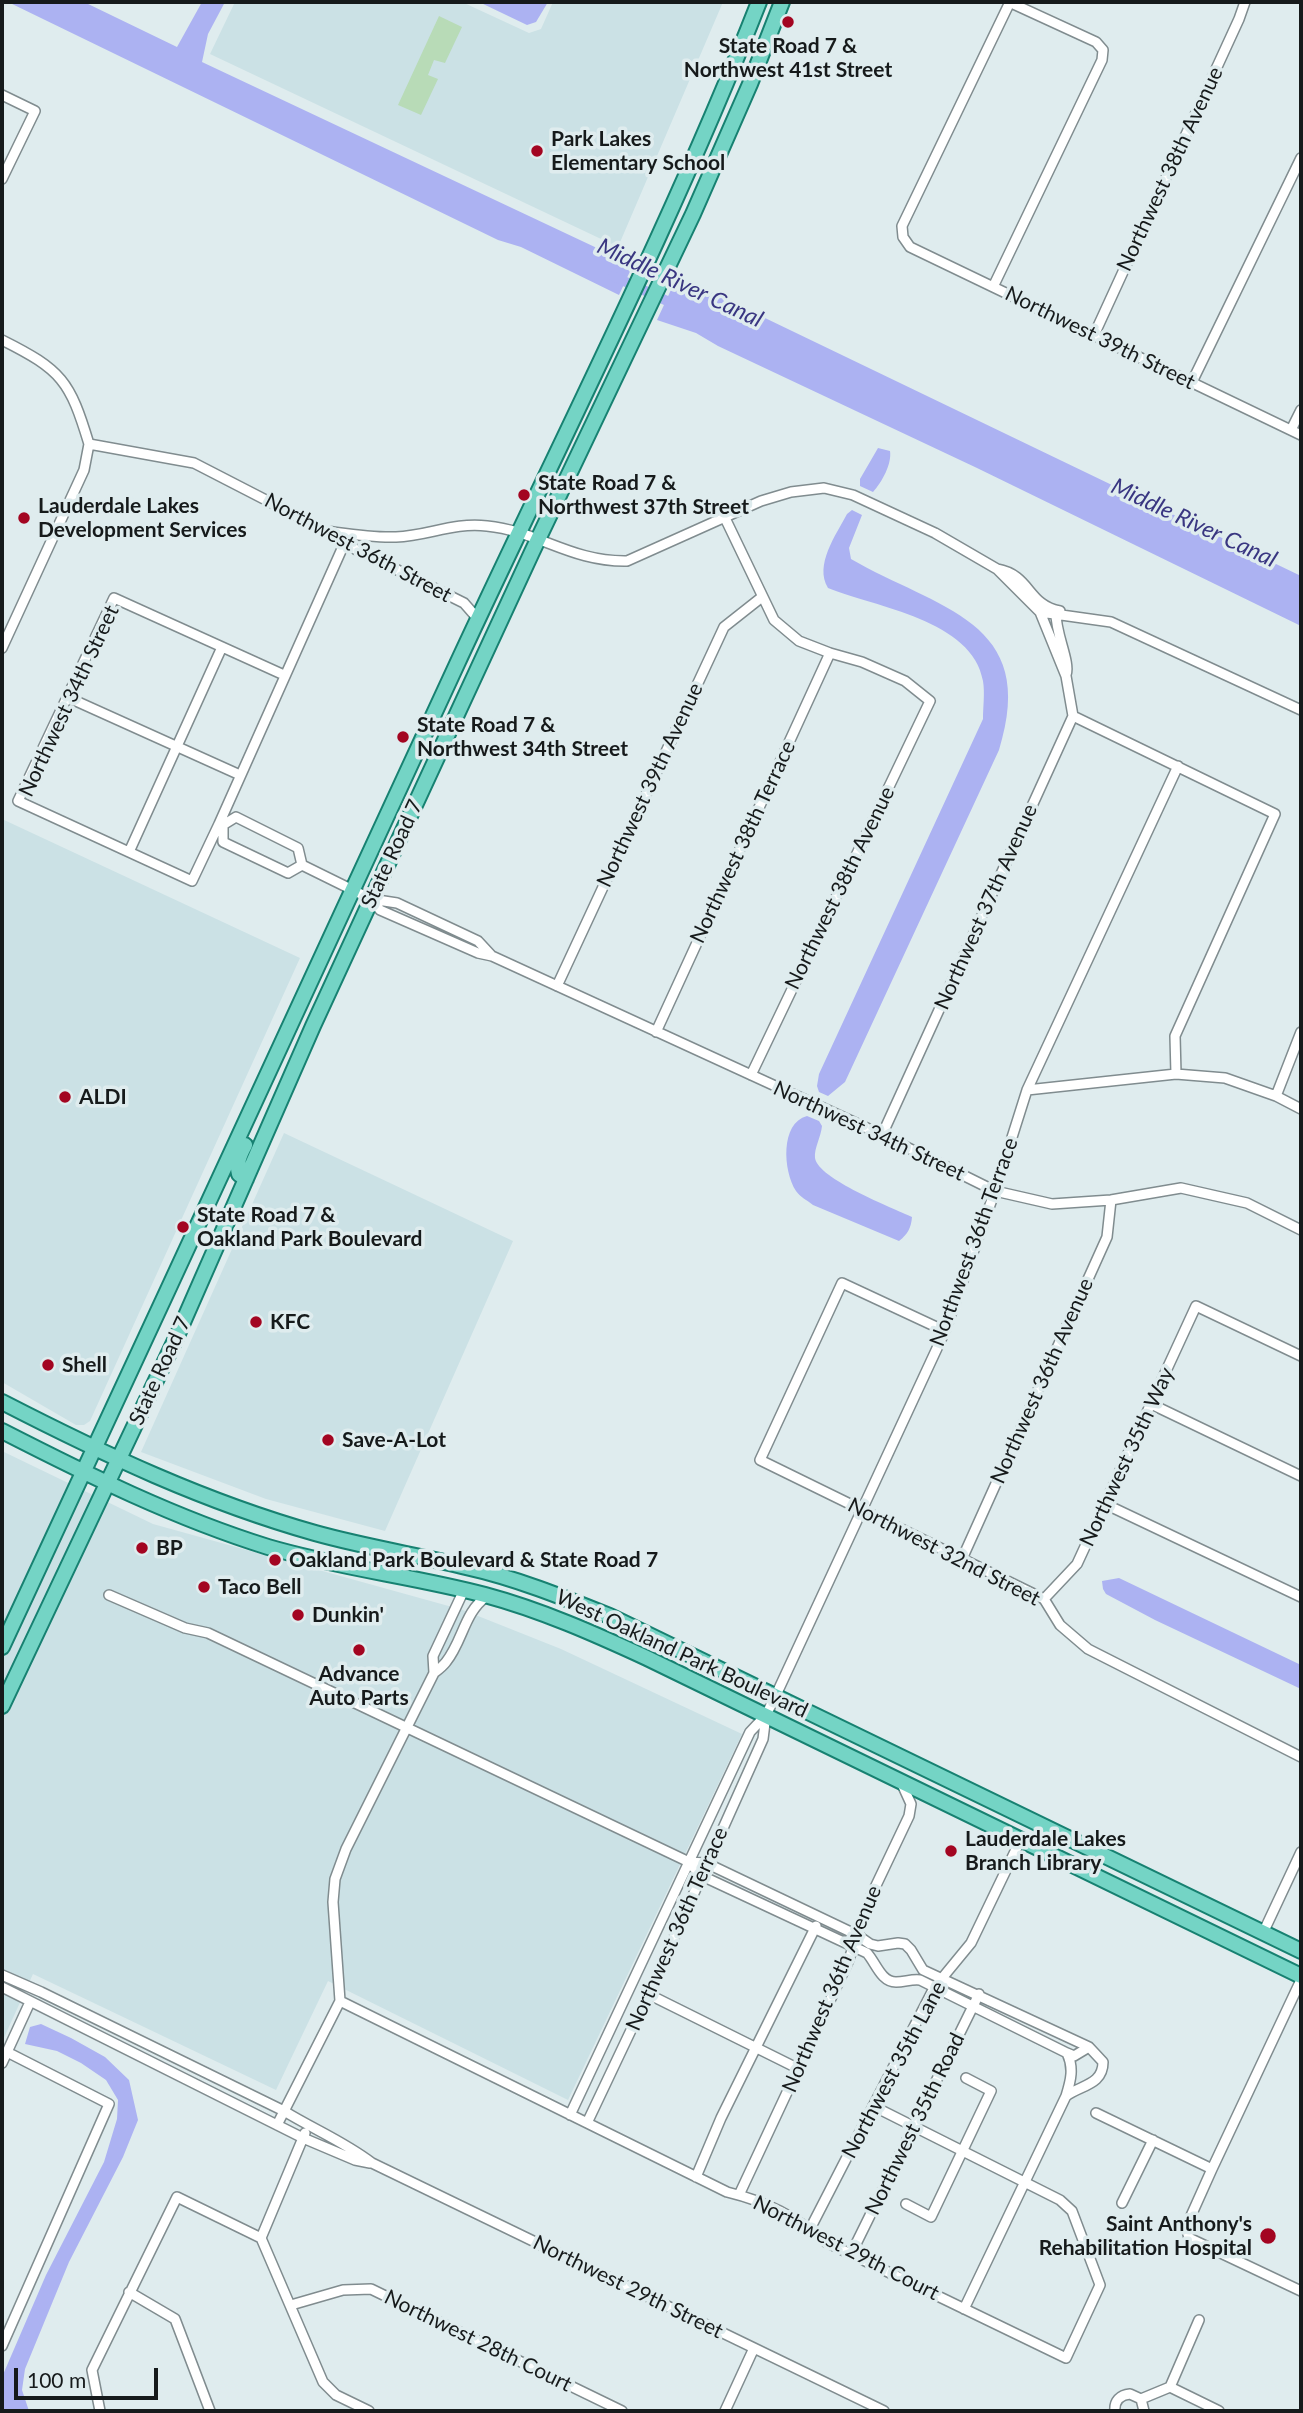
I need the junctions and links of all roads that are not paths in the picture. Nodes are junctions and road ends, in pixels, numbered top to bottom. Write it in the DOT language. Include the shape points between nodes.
graph roads {
  1 [pos="759,2"];
  2 [pos="782,2"];
  3 [pos="1009,2"];
  4 [pos="1245,2"];
  5 [pos="741,46"];
  6 [pos="750,84"];
  7 [pos="2,94"];
  8 [pos="1301,158"];
  9 [pos="2,179"];
  10 [pos="993,287"];
  11 [pos="1094,335"];
  12 [pos="2,340"];
  13 [pos="1192,382"];
  14 [pos="1301,410"];
  15 [pos="1292,430"];
  16 [pos="1301,435"];
  17 [pos="89,444"];
  18 [pos="725,518"];
  19 [pos="326,531"];
  20 [pos="518,533"];
  21 [pos="538,540"];
  22 [pos="345,542"];
  23 [pos="762,597"];
  24 [pos="1040,608"];
  25 [pos="1056,612"];
  26 [pos="478,619"];
  27 [pos="222,647"];
  28 [pos="2,648"];
  29 [pos="830,653"];
  30 [pos="284,675"];
  31 [pos="1066,676"];
  32 [pos="67,697"];
  33 [pos="1301,710"];
  34 [pos="1073,716"];
  35 [pos="176,747"];
  36 [pos="1178,766"];
  37 [pos="240,775"];
  38 [pos="221,825"];
  39 [pos="129,852"];
  40 [pos="302,865"];
  41 [pos="352,890"];
  42 [pos="372,899"];
  43 [pos="556,986"];
  44 [pos="656,1032"];
  45 [pos="1301,1032"];
  46 [pos="272,1065"];
  47 [pos="1175,1074"];
  48 [pos="751,1075"];
  49 [pos="1027,1090"];
  50 [pos="1276,1097"];
  51 [pos="1301,1109"];
  52 [pos="882,1135"];
  53 [pos="246,1180"];
  54 [pos="995,1191"];
  55 [pos="1111,1200"];
  56 [pos="1301,1230"];
  57 [pos="945,1331"];
  58 [pos="1301,1356"];
  59 [pos="2,1402"];
  60 [pos="1153,1405"];
  61 [pos="2,1430"];
  62 [pos="95,1448"];
  63 [pos="119,1460"];
  64 [pos="84,1473"];
  65 [pos="1301,1476"];
  66 [pos="107,1484"];
  67 [pos="1105,1504"];
  68 [pos="863,1510"];
  69 [pos="962,1559"];
  70 [pos="498,1576"];
  71 [pos="464,1590"];
  72 [pos="109,1595"];
  73 [pos="487,1596"];
  74 [pos="1301,1597"];
  75 [pos="1044,1599"];
  76 [pos="2,1647"];
  77 [pos="434,1673"];
  78 [pos="776,1695"];
  79 [pos="2,1706"];
  80 [pos="765,1715"];
  81 [pos="407,1727"];
  82 [pos="1301,1757"];
  83 [pos="900,1781"];
  84 [pos="1030,1819"];
  85 [pos="995,1826"];
  86 [pos="1048,1828"];
  87 [pos="1021,1839"];
  88 [pos="1301,1852"];
  89 [pos="689,1862"];
  90 [pos="706,1863"];
  91 [pos="700,1875"];
  92 [pos="820,1918"];
  93 [pos="815,1929"];
  94 [pos="1263,1933"];
  95 [pos="857,1935"];
  96 [pos="1224,1938"];
  97 [pos="853,1947"];
  98 [pos="1301,1951"];
  99 [pos="2,1975"];
  100 [pos="944,1978"];
  101 [pos="1301,1978"];
  102 [pos="2,1987"];
  103 [pos="934,1988"];
  104 [pos="648,1994"];
  105 [pos="979,1994"];
  106 [pos="340,2001"];
  107 [pos="30,2002"];
  108 [pos="974,2007"];
  109 [pos="1089,2047"];
  110 [pos="757,2050"];
  111 [pos="6,2052"];
  112 [pos="1066,2053"];
  113 [pos="2,2063"];
  114 [pos="799,2069"];
  115 [pos="966,2078"];
  116 [pos="1066,2096"];
  117 [pos="873,2106"];
  118 [pos="284,2111"];
  119 [pos="1096,2113"];
  120 [pos="570,2115"];
  121 [pos="587,2123"];
  122 [pos="277,2125"];
  123 [pos="913,2125"];
  124 [pos="308,2126"];
  125 [pos="303,2138"];
  126 [pos="1153,2140"];
  127 [pos="963,2150"];
  128 [pos="372,2163"];
  129 [pos="1212,2169"];
  130 [pos="696,2177"];
  131 [pos="1025,2180"];
  132 [pos="739,2195"];
  133 [pos="1122,2203"];
  134 [pos="906,2204"];
  135 [pos="810,2229"];
  136 [pos="261,2238"];
  137 [pos="851,2254"];
  138 [pos="1301,2291"];
  139 [pos="129,2292"];
  140 [pos="291,2305"];
  141 [pos="964,2308"];
  142 [pos="1199,2320"];
  143 [pos="2,2346"];
  144 [pos="754,2348"];
  145 [pos="1170,2387"];
  146 [pos="1141,2399"];
  147 [pos="100,2411"];
  148 [pos="210,2411"];
  149 [pos="369,2411"];
  150 [pos="622,2411"];
  151 [pos="725,2411"];
  152 [pos="884,2411"];
  153 [pos="1115,2411"];
  154 [pos="1144,2411"];
  155 [pos="1219,2411"];
  1 -- 5 [label="main road, State Road 7"];
  2 -- 6 [label="main road, State Road 7"];
  3 -- 10 [label="street, Northwest 39th Street" via="902,226 910,247"];
  3 -- 10 [label="street" via="1096,42 1103,50"];
  4 -- 11 [label="street, Northwest 38th Avenue"];
  5 -- 6 [label="main road" via="743,72"];
  5 -- 20 [label="main road, State Road 7" via="646,267"];
  6 -- 21 [label="main road, State Road 7"];
  7 -- 9 [label="street" via="35,111"];
  8 -- 13 [label="street"];
  10 -- 11 [label="street, Northwest 39th Street"];
  11 -- 13 [label="street, Northwest 39th Street"];
  12 -- 17 [label="street" via="36,357 59,376 75,400"];
  13 -- 15 [label="street, Northwest 39th Street"];
  14 -- 15 [label="street"];
  15 -- 16 [label="street, Northwest 39th Street"];
  17 -- 19 [label="street, Northwest 36th Street" via="194,463"];
  17 -- 28 [label="street" via="84,470"];
  18 -- 21 [label="street" via="627,561 584,557"];
  18 -- 23 [label="street"];
  18 -- 24 [label="street" via="781,495 824,488 853,495 935,533 997,569 1010,571 1021,578"];
  19 -- 20 [label="street" via="397,537 474,525"];
  19 -- 22 [label="street, Northwest 36th Street"];
  20 -- 21 [label="street"];
  20 -- 26 [label="main road, State Road 7"];
  21 -- 42 [label="main road, State Road 7"];
  22 -- 26 [label="street, Northwest 36th Street" via="464,603"];
  22 -- 30 [label="street, Northwest 34th Street"];
  23 -- 29 [label="street" via="774,620 799,641"];
  23 -- 43 [label="street, Northwest 39th Avenue" via="724,627"];
  24 -- 25 [label="street"];
  24 -- 31 [label="street"];
  25 -- 31 [label="street"];
  25 -- 33 [label="street" via="1104,615"];
  26 -- 41 [label="main road, State Road 7"];
  27 -- 30 [label="street, Northwest 34th Street"];
  27 -- 32 [label="street, Northwest 34th Street" via="114,598"];
  27 -- 35 [label="street"];
  29 -- 44 [label="street, Northwest 38th Terrace"];
  29 -- 48 [label="street, Northwest 38th Avenue" via="905,681 930,701"];
  30 -- 37 [label="street, Northwest 34th Street"];
  31 -- 34 [label="street"];
  32 -- 35 [label="street"];
  32 -- 39 [label="street, Northwest 34th Street" via="18,801"];
  34 -- 36 [label="street"];
  34 -- 52 [label="street, Northwest 37th Avenue"];
  35 -- 37 [label="street"];
  35 -- 39 [label="street"];
  36 -- 47 [label="street" via="1275,814 1175,1036"];
  36 -- 49 [label="street, Northwest 36th Terrace"];
  37 -- 38 [label="street, Northwest 34th Street"];
  38 -- 39 [label="street, Northwest 34th Street" via="192,881"];
  38 -- 40 [label="street, Northwest 34th Street" via="236,817 273,835 298,848"];
  38 -- 40 [label="street, Northwest 34th Street" via="223,842 288,873"];
  40 -- 41 [label="street, Northwest 34th Street"];
  41 -- 42 [label="street, Northwest 34th Street"];
  41 -- 46 [label="main road, State Road 7"];
  42 -- 43 [label="street, Northwest 34th Street" via="397,903 478,941 492,956"];
  42 -- 53 [label="main road, State Road 7"];
  43 -- 44 [label="street, Northwest 34th Street"];
  44 -- 48 [label="street, Northwest 34th Street"];
  45 -- 50 [label="street"];
  46 -- 53 [label="main road" via="270,1090 239,1158 239,1174"];
  46 -- 62 [label="main road, State Road 7"];
  47 -- 49 [label="street"];
  47 -- 50 [label="street" via="1225,1078"];
  48 -- 52 [label="street, Northwest 34th Street"];
  49 -- 54 [label="street, Northwest 36th Terrace"];
  50 -- 51 [label="street"];
  52 -- 54 [label="street, Northwest 34th Street"];
  53 -- 63 [label="main road, State Road 7"];
  54 -- 55 [label="street, Northwest 34th Street" via="1052,1204"];
  54 -- 57 [label="street, Northwest 36th Terrace"];
  55 -- 56 [label="street, Northwest 34th Street" via="1181,1188 1247,1203"];
  55 -- 69 [label="street, Northwest 36th Avenue" via="1107,1237"];
  57 -- 68 [label="street, Northwest 36th Terrace"];
  57 -- 68 [label="street, Northwest 32nd Street" via="842,1283 760,1461"];
  58 -- 60 [label="street, Northwest 35th Way" via="1196,1306"];
  59 -- 62 [label="main road, West Oakland Park Boulevard"];
  60 -- 65 [label="street"];
  60 -- 67 [label="street, Northwest 35th Way"];
  61 -- 64 [label="main road, West Oakland Park Boulevard"];
  62 -- 63 [label="main road, West Oakland Park Boulevard"];
  62 -- 64 [label="main road, State Road 7"];
  63 -- 66 [label="main road, State Road 7"];
  63 -- 70 [label="main road, West Oakland Park Boulevard" via="272,1520"];
  64 -- 66 [label="main road, West Oakland Park Boulevard"];
  64 -- 76 [label="main road, State Road 7"];
  66 -- 71 [label="main road, West Oakland Park Boulevard" via="194,1522 268,1547"];
  66 -- 79 [label="main road, State Road 7"];
  67 -- 74 [label="street"];
  67 -- 75 [label="street, Northwest 35th Way" via="1077,1564"];
  68 -- 69 [label="street, Northwest 32nd Street"];
  68 -- 78 [label="street, Northwest 36th Terrace"];
  69 -- 75 [label="street, Northwest 32nd Street"];
  70 -- 71 [label="main road"];
  70 -- 78 [label="main road, West Oakland Park Boulevard" via="610,1616"];
  71 -- 73 [label="main road, West Oakland Park Boulevard"];
  71 -- 77 [label="street" via="433,1656"];
  72 -- 81 [label="street" via="185,1628 208,1633"];
  73 -- 77 [label="street" via="471,1612 447,1662"];
  73 -- 80 [label="main road, West Oakland Park Boulevard" via="616,1643"];
  75 -- 82 [label="street, Northwest 32nd Street" via="1060,1625 1087,1649"];
  77 -- 81 [label="street"];
  78 -- 80 [label="street, Northwest 36th Terrace"];
  78 -- 84 [label="main road, West Oakland Park Boulevard"];
  80 -- 83 [label="main road, West Oakland Park Boulevard"];
  80 -- 89 [label="street, Northwest 36th Terrace" via="750,1732"];
  80 -- 90 [label="street, Northwest 36th Terrace" via="763,1739"];
  81 -- 89 [label="street"];
  81 -- 106 [label="street" via="357,1823 335,1879 333,1921"];
  83 -- 85 [label="main road, West Oakland Park Boulevard"];
  83 -- 95 [label="street, Northwest 36th Avenue" via="911,1804 909,1816"];
  84 -- 85 [label="main road"];
  84 -- 86 [label="main road, West Oakland Park Boulevard"];
  85 -- 87 [label="main road, West Oakland Park Boulevard"];
  86 -- 87 [label="main road" via="1028,1831"];
  86 -- 94 [label="main road, West Oakland Park Boulevard"];
  87 -- 96 [label="main road, West Oakland Park Boulevard"];
  87 -- 100 [label="street, Northwest 35th Lane" via="971,1943"];
  88 -- 94 [label="street"];
  89 -- 90 [label="street"];
  89 -- 91 [label="street"];
  89 -- 120 [label="street, Northwest 36th Terrace"];
  90 -- 91 [label="street, Northwest 36th Terrace"];
  90 -- 92 [label="street"];
  91 -- 93 [label="street"];
  91 -- 104 [label="street, Northwest 36th Terrace"];
  92 -- 93 [label="street, Northwest 36th Avenue"];
  92 -- 95 [label="street"];
  93 -- 97 [label="street"];
  93 -- 110 [label="street, Northwest 36th Avenue"];
  94 -- 96 [label="main road"];
  94 -- 98 [label="main road, West Oakland Park Boulevard"];
  95 -- 97 [label="street, Northwest 36th Avenue"];
  95 -- 100 [label="street" via="878,1946 905,1944 923,1970"];
  96 -- 101 [label="main road, West Oakland Park Boulevard"];
  97 -- 103 [label="street" via="867,1954 887,1979 920,1980"];
  97 -- 114 [label="street, Northwest 36th Avenue"];
  99 -- 118 [label="street, Northwest 29th Street"];
  100 -- 103 [label="street, Northwest 35th Lane"];
  100 -- 105 [label="street"];
  101 -- 129 [label="street"];
  102 -- 107 [label="street, Northwest 29th Street"];
  103 -- 108 [label="street"];
  103 -- 117 [label="street, Northwest 35th Lane"];
  104 -- 110 [label="street"];
  104 -- 121 [label="street, Northwest 36th Terrace"];
  105 -- 108 [label="street, Northwest 35th Road"];
  105 -- 109 [label="street"];
  106 -- 118 [label="street"];
  106 -- 120 [label="street"];
  107 -- 111 [label="street"];
  107 -- 122 [label="street, Northwest 29th Street"];
  108 -- 112 [label="street"];
  108 -- 123 [label="street, Northwest 35th Road"];
  109 -- 112 [label="street" via="1074,2056"];
  109 -- 116 [label="street" via="1103,2062 1103,2069 1095,2082"];
  110 -- 114 [label="street"];
  110 -- 130 [label="street, Northwest 36th Avenue"];
  111 -- 113 [label="street"];
  111 -- 143 [label="street" via="109,2104"];
  112 -- 116 [label="street" via="1072,2076"];
  114 -- 132 [label="street, Northwest 36th Avenue"];
  115 -- 127 [label="street" via="991,2091"];
  116 -- 131 [label="street"];
  117 -- 123 [label="street"];
  117 -- 135 [label="street, Northwest 35th Lane"];
  118 -- 122 [label="street"];
  118 -- 124 [label="street, Northwest 29th Street"];
  119 -- 126 [label="street"];
  120 -- 121 [label="street"];
  121 -- 130 [label="street, Northwest 29th Court"];
  122 -- 125 [label="street, Northwest 29th Street"];
  123 -- 127 [label="street"];
  123 -- 137 [label="street, Northwest 35th Road"];
  124 -- 125 [label="street"];
  124 -- 128 [label="street, Northwest 29th Street"];
  125 -- 128 [label="street, Northwest 29th Street"];
  125 -- 136 [label="street"];
  126 -- 129 [label="street"];
  126 -- 133 [label="street"];
  127 -- 131 [label="street"];
  127 -- 134 [label="street" via="931,2217"];
  128 -- 144 [label="street, Northwest 29th Street"];
  129 -- 138 [label="street" via="1186,2228 1189,2238"];
  130 -- 132 [label="street, Northwest 29th Court"];
  131 -- 141 [label="street"];
  131 -- 141 [label="street, Northwest 29th Court" via="1072,2211 1100,2285 1066,2358"];
  132 -- 135 [label="street, Northwest 29th Court" via="759,2200"];
  135 -- 137 [label="street, Northwest 29th Court"];
  136 -- 139 [label="street" via="177,2197"];
  136 -- 140 [label="street"];
  137 -- 141 [label="street, Northwest 29th Court"];
  139 -- 147 [label="street" via="92,2370"];
  139 -- 148 [label="street" via="175,2319"];
  140 -- 149 [label="street" via="323,2382 336,2395"];
  140 -- 150 [label="street, Northwest 28th Court" via="342,2290 371,2289"];
  142 -- 145 [label="street"];
  144 -- 151 [label="street"];
  144 -- 152 [label="street, Northwest 29th Street"];
  145 -- 146 [label="street"];
  145 -- 155 [label="street"];
  146 -- 153 [label="street" via="1124,2395 1115,2403"];
  146 -- 154 [label="street"];
}
